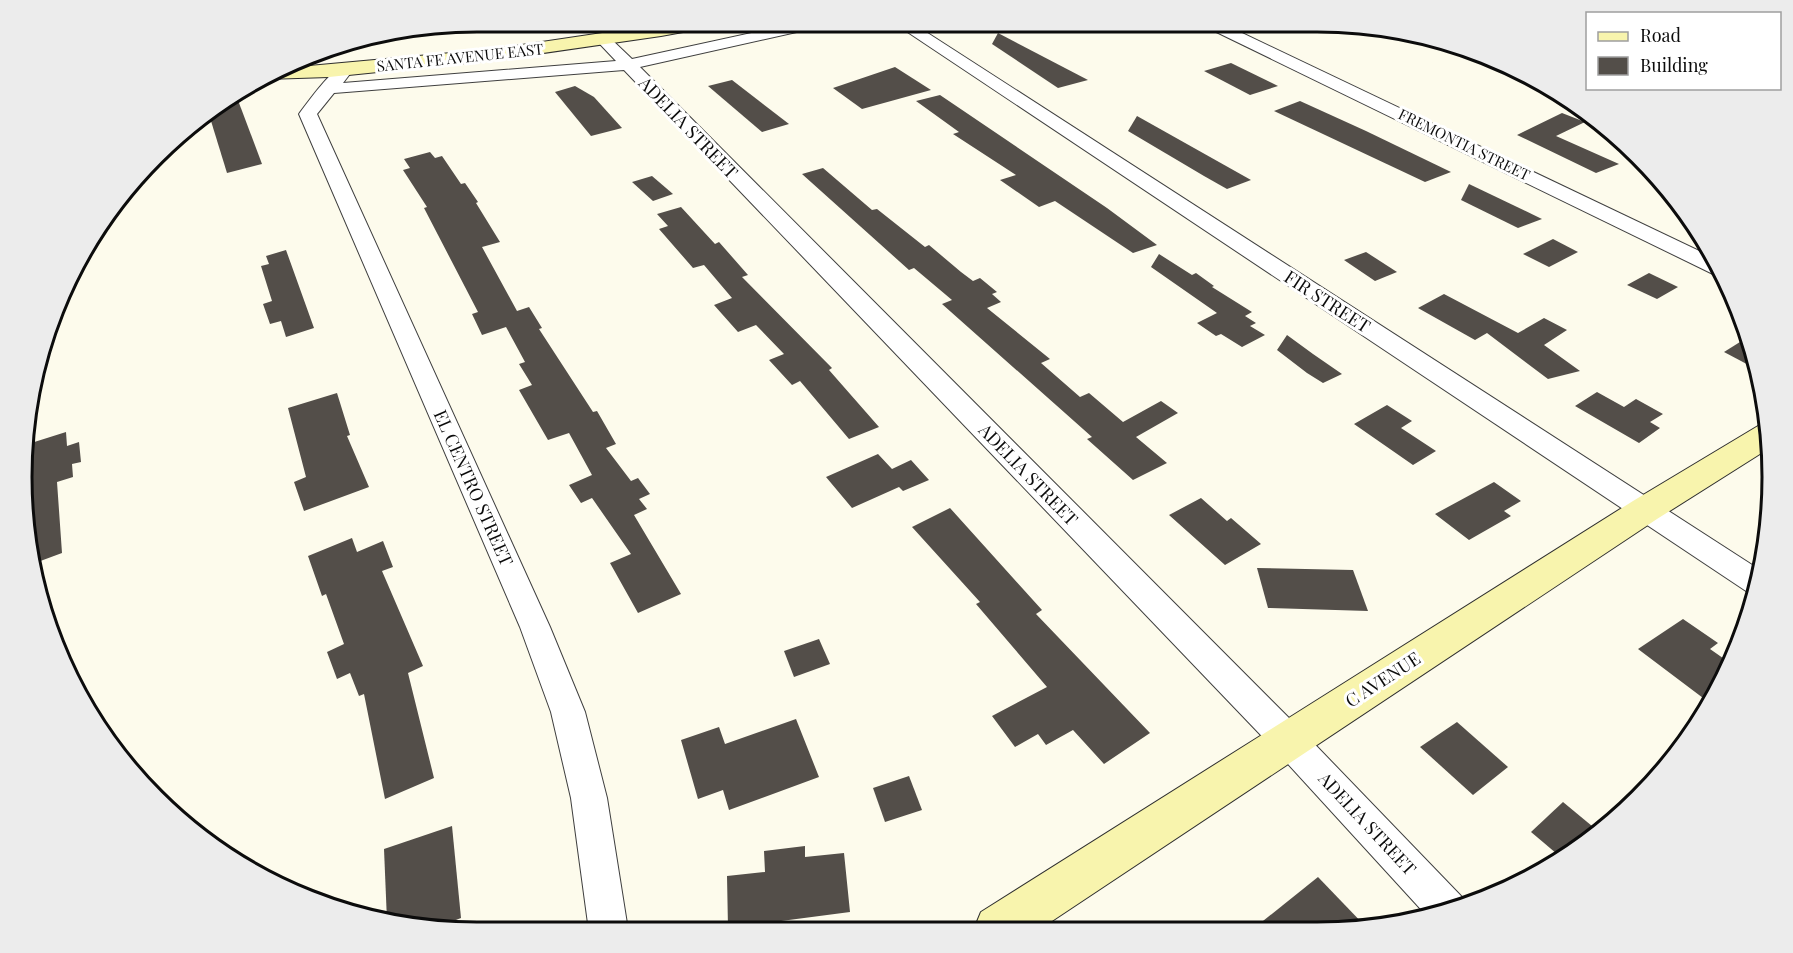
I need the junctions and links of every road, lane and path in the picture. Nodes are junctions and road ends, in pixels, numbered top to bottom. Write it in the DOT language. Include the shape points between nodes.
graph roads {
  1 [pos="655,32"];
  2 [pos="778,32"];
  3 [pos="915,32"];
  4 [pos="1228,32"];
  5 [pos="605,41"];
  6 [pos="627,65"];
  7 [pos="283,76"];
  8 [pos="336,80"];
  9 [pos="1706,262"];
  10 [pos="1760,439"];
  11 [pos="1645,510"];
  12 [pos="1749,578"];
  13 [pos="1289,741"];
  14 [pos="1441,903"];
  15 [pos="608,922"];
  16 [pos="1009,922"];
  1 -- 5 [label="street, SANTA FE AVENUE EAST"];
  2 -- 6 [label="street"];
  3 -- 11 [label="street, FIR STREET"];
  4 -- 9 [label="street, FREMONTIA STREET"];
  5 -- 6 [label="street, ADELIA STREET"];
  5 -- 8 [label="street, SANTA FE AVENUE EAST"];
  6 -- 8 [label="street"];
  6 -- 13 [label="street, ADELIA STREET"];
  7 -- 8 [label="street, SANTA FE AVENUE EAST"];
  8 -- 15 [label="street, EL CENTRO STREET" via="308,114 535,627 568,712 589,798"];
  10 -- 11 [label="street, C AVENUE"];
  11 -- 12 [label="street, FIR STREET"];
  11 -- 13 [label="street, C AVENUE"];
  13 -- 14 [label="street, ADELIA STREET"];
  13 -- 16 [label="street, C AVENUE"];
}
